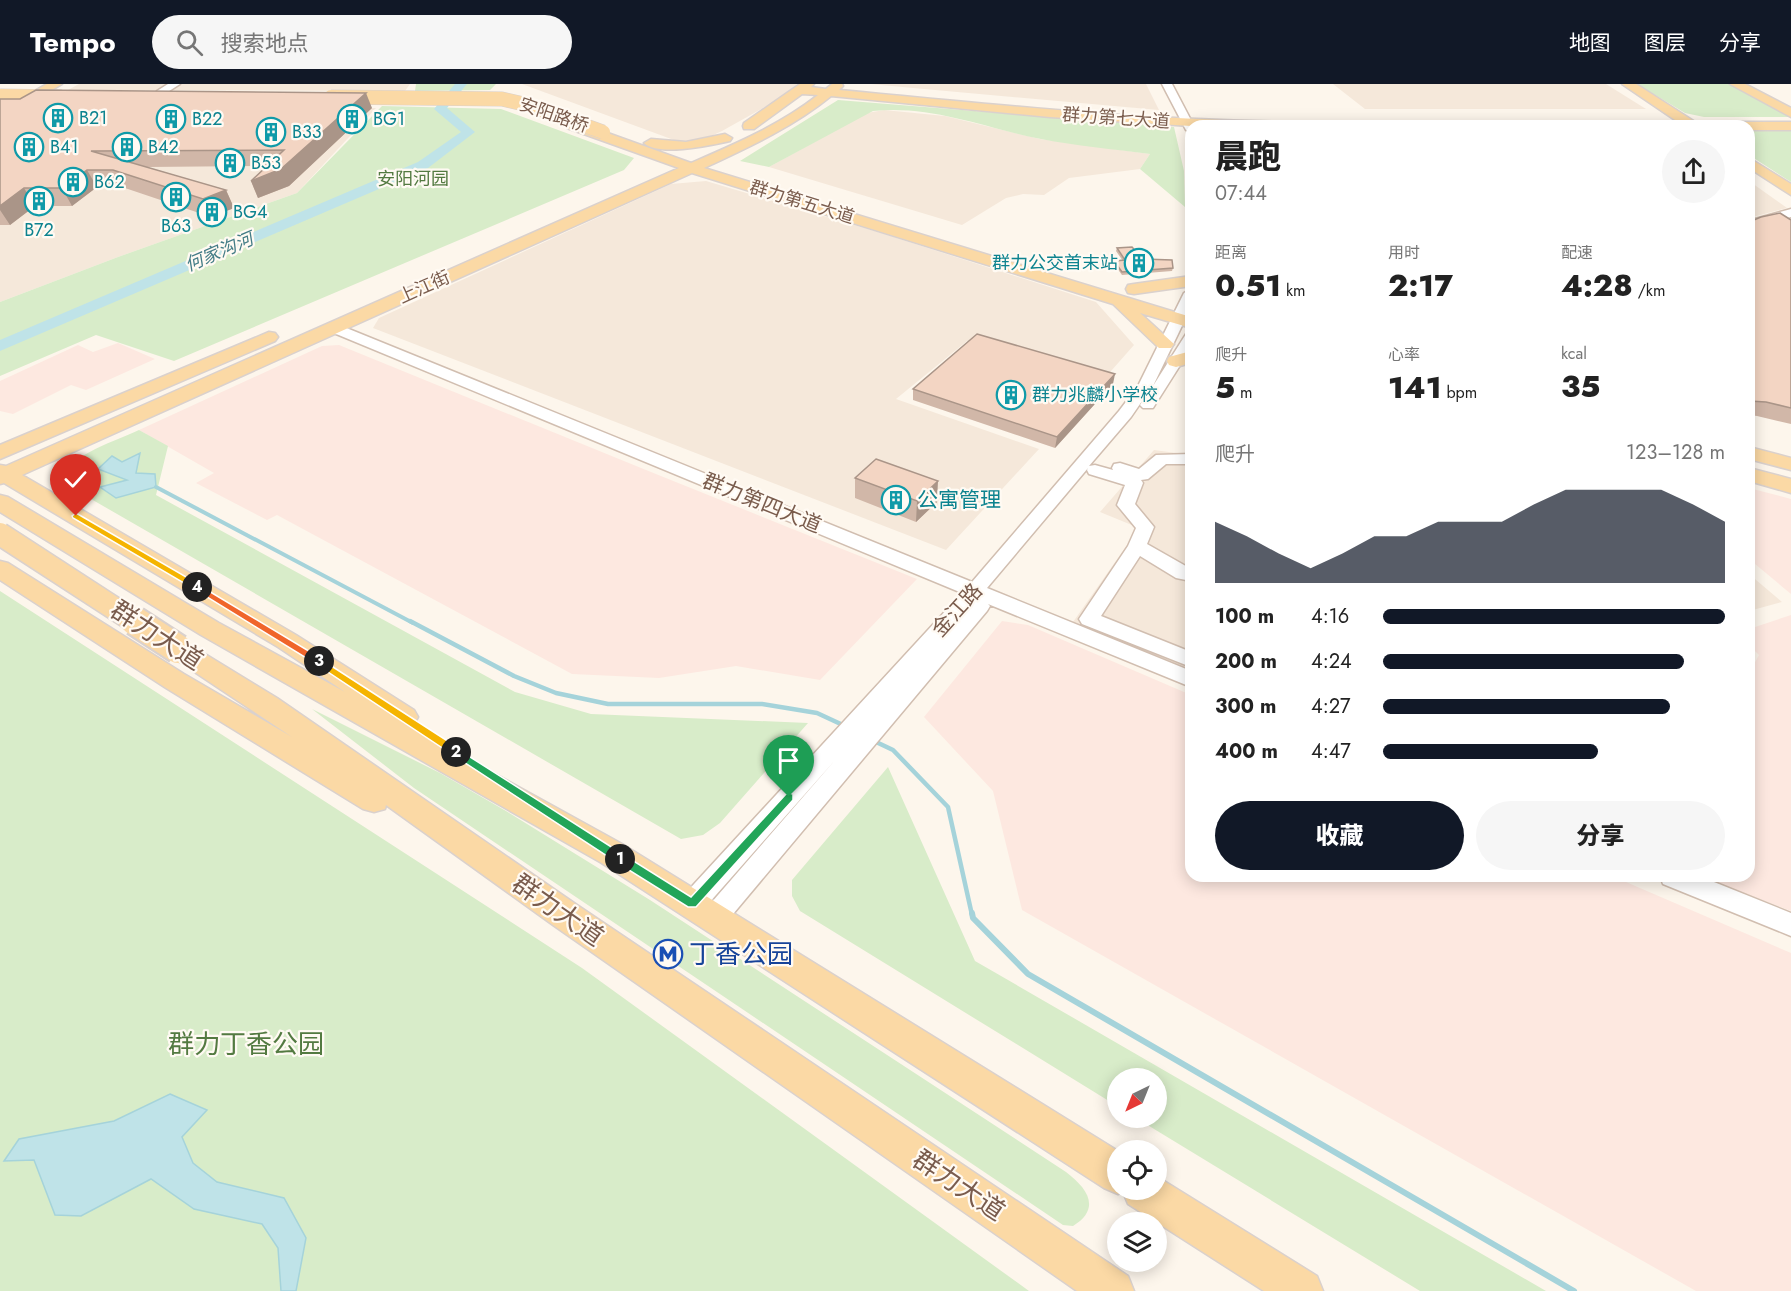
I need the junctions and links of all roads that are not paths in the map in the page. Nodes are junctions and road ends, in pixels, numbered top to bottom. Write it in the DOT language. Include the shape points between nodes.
graph roads {
  1 [pos="1167,84"];
  2 [pos="1178,84"];
  3 [pos="1628,84"];
  4 [pos="1736,84"];
  5 [pos="808,86"];
  6 [pos="835,88"];
  7 [pos="42,94"];
  8 [pos="70,94"];
  9 [pos="177,94"];
  10 [pos="153,96"];
  11 [pos="316,97"];
  12 [pos="481,99"];
  13 [pos="2,100"];
  14 [pos="1791,113"];
  15 [pos="1191,120"];
  16 [pos="1192,120"];
  17 [pos="1684,120"];
  18 [pos="1791,121"];
  19 [pos="1185,122"];
  20 [pos="1755,122"];
  21 [pos="1755,125"];
  22 [pos="1791,126"];
  23 [pos="725,138"];
  24 [pos="750,142"];
  25 [pos="625,144"];
  26 [pos="647,147"];
  27 [pos="689,162"];
  28 [pos="1755,166"];
  29 [pos="739,172"];
  30 [pos="652,176"];
  31 [pos="1791,190"];
  32 [pos="1791,213"];
  33 [pos="1755,223"];
  34 [pos="1185,282"];
  35 [pos="1134,289"];
  36 [pos="366,295"];
  37 [pos="1113,299"];
  38 [pos="1185,308"];
  39 [pos="1185,309"];
  40 [pos="1185,312"];
  41 [pos="290,328"];
  42 [pos="334,328"];
  43 [pos="1165,344"];
  44 [pos="1183,359"];
  45 [pos="1755,455"];
  46 [pos="1185,459"];
  47 [pos="1791,464"];
  48 [pos="1098,466"];
  49 [pos="1,469"];
  50 [pos="1755,476"];
  51 [pos="1791,486"];
  52 [pos="0,502"];
  53 [pos="0,534"];
  54 [pos="1137,546"];
  55 [pos="0,569"];
  56 [pos="1185,574"];
  57 [pos="982,593"];
  58 [pos="1185,658"];
  59 [pos="1185,677"];
  60 [pos="610,853"];
  61 [pos="1687,882"];
  62 [pos="703,911"];
  63 [pos="565,915"];
  64 [pos="1791,925"];
  65 [pos="1107,1167"];
  66 [pos="1158,1200"];
  67 [pos="1113,1291"];
  68 [pos="1302,1291"];
  1 -- 15 [label="street"];
  2 -- 16 [label="street"];
  3 -- 17 [label="main road"];
  4 -- 14 [label="main road"];
  5 -- 6 [label="main road, 群力第七大道"];
  5 -- 23 [label="main road, 上江街"];
  6 -- 19 [label="main road, 群力第七大道" via="1065,114"];
  6 -- 24 [label="main road, 上江街" via="803,113"];
  7 -- 8 [label="main road"];
  7 -- 13 [label="main road"];
  8 -- 13 [label="main road, bridge"];
  9 -- 10 [label="main road"];
  11 -- 12 [label="main road, 群力第五大道, bridge"];
  11 -- 25 [label="main road, 安阳路桥, bridge" via="502,99 603,132"];
  12 -- 25 [label="main road, 群力第五大道" via="518,106"];
  12 -- 26 [label="main road, 群力第五大道" via="526,100"];
  18 -- 20 [label="main road, 群力第七大道"];
  21 -- 22 [label="main road, 群力第七大道"];
  23 -- 26 [label="main road" via="686,146"];
  23 -- 27 [label="main road, 上江街"];
  24 -- 27 [label="main road, 上江街"];
  24 -- 29 [label="main road" via="733,159"];
  25 -- 26 [label="main road, 群力第五大道"];
  26 -- 27 [label="main road, 群力第五大道"];
  26 -- 30 [label="main road" via="653,162"];
  27 -- 29 [label="main road, 群力第五大道"];
  27 -- 30 [label="main road, 上江街"];
  27 -- 36 [label="main road, 上江街"];
  28 -- 31 [label="main road"];
  29 -- 30 [label="main road"];
  29 -- 35 [label="main road, 群力第五大道"];
  29 -- 37 [label="main road, 群力第五大道"];
  30 -- 42 [label="main road, 上江街"];
  32 -- 33 [label="street"];
  34 -- 35 [label="main road"];
  35 -- 38 [label="main road, 群力第五大道"];
  37 -- 39 [label="main road, 群力第五大道"];
  37 -- 43 [label="main road"];
  40 -- 43 [label="street, 金江路"];
  41 -- 49 [label="main road"];
  42 -- 49 [label="main road, 上江街"];
  42 -- 57 [label="street, 群力第四大道"];
  43 -- 57 [label="street, 金江路" via="1145,386 1125,414"];
  44 -- 48 [label="street, 金江路"];
  45 -- 47 [label="main road"];
  46 -- 48 [label="street" via="1162,459 1142,475"];
  48 -- 54 [label="street" via="1135,483 1126,505 1145,527"];
  48 -- 57 [label="street, 金江路"];
  49 -- 60 [label="main road" via="287,641"];
  50 -- 51 [label="main road"];
  52 -- 60 [label="main road, 群力大道" via="210,629"];
  53 -- 63 [label="main road, 群力大道, bridge" via="267,705"];
  54 -- 56 [label="street"];
  54 -- 58 [label="street" via="1089,619"];
  55 -- 63 [label="main road" via="175,681"];
  57 -- 59 [label="street, 群力第四大道"];
  57 -- 62 [label="street, 金江路"];
  60 -- 62 [label="main road, 群力大道"];
  61 -- 64 [label="street"];
  62 -- 65 [label="main road, 群力大道"];
  63 -- 67 [label="main road, 群力大道"];
  66 -- 68 [label="main road"];
}
